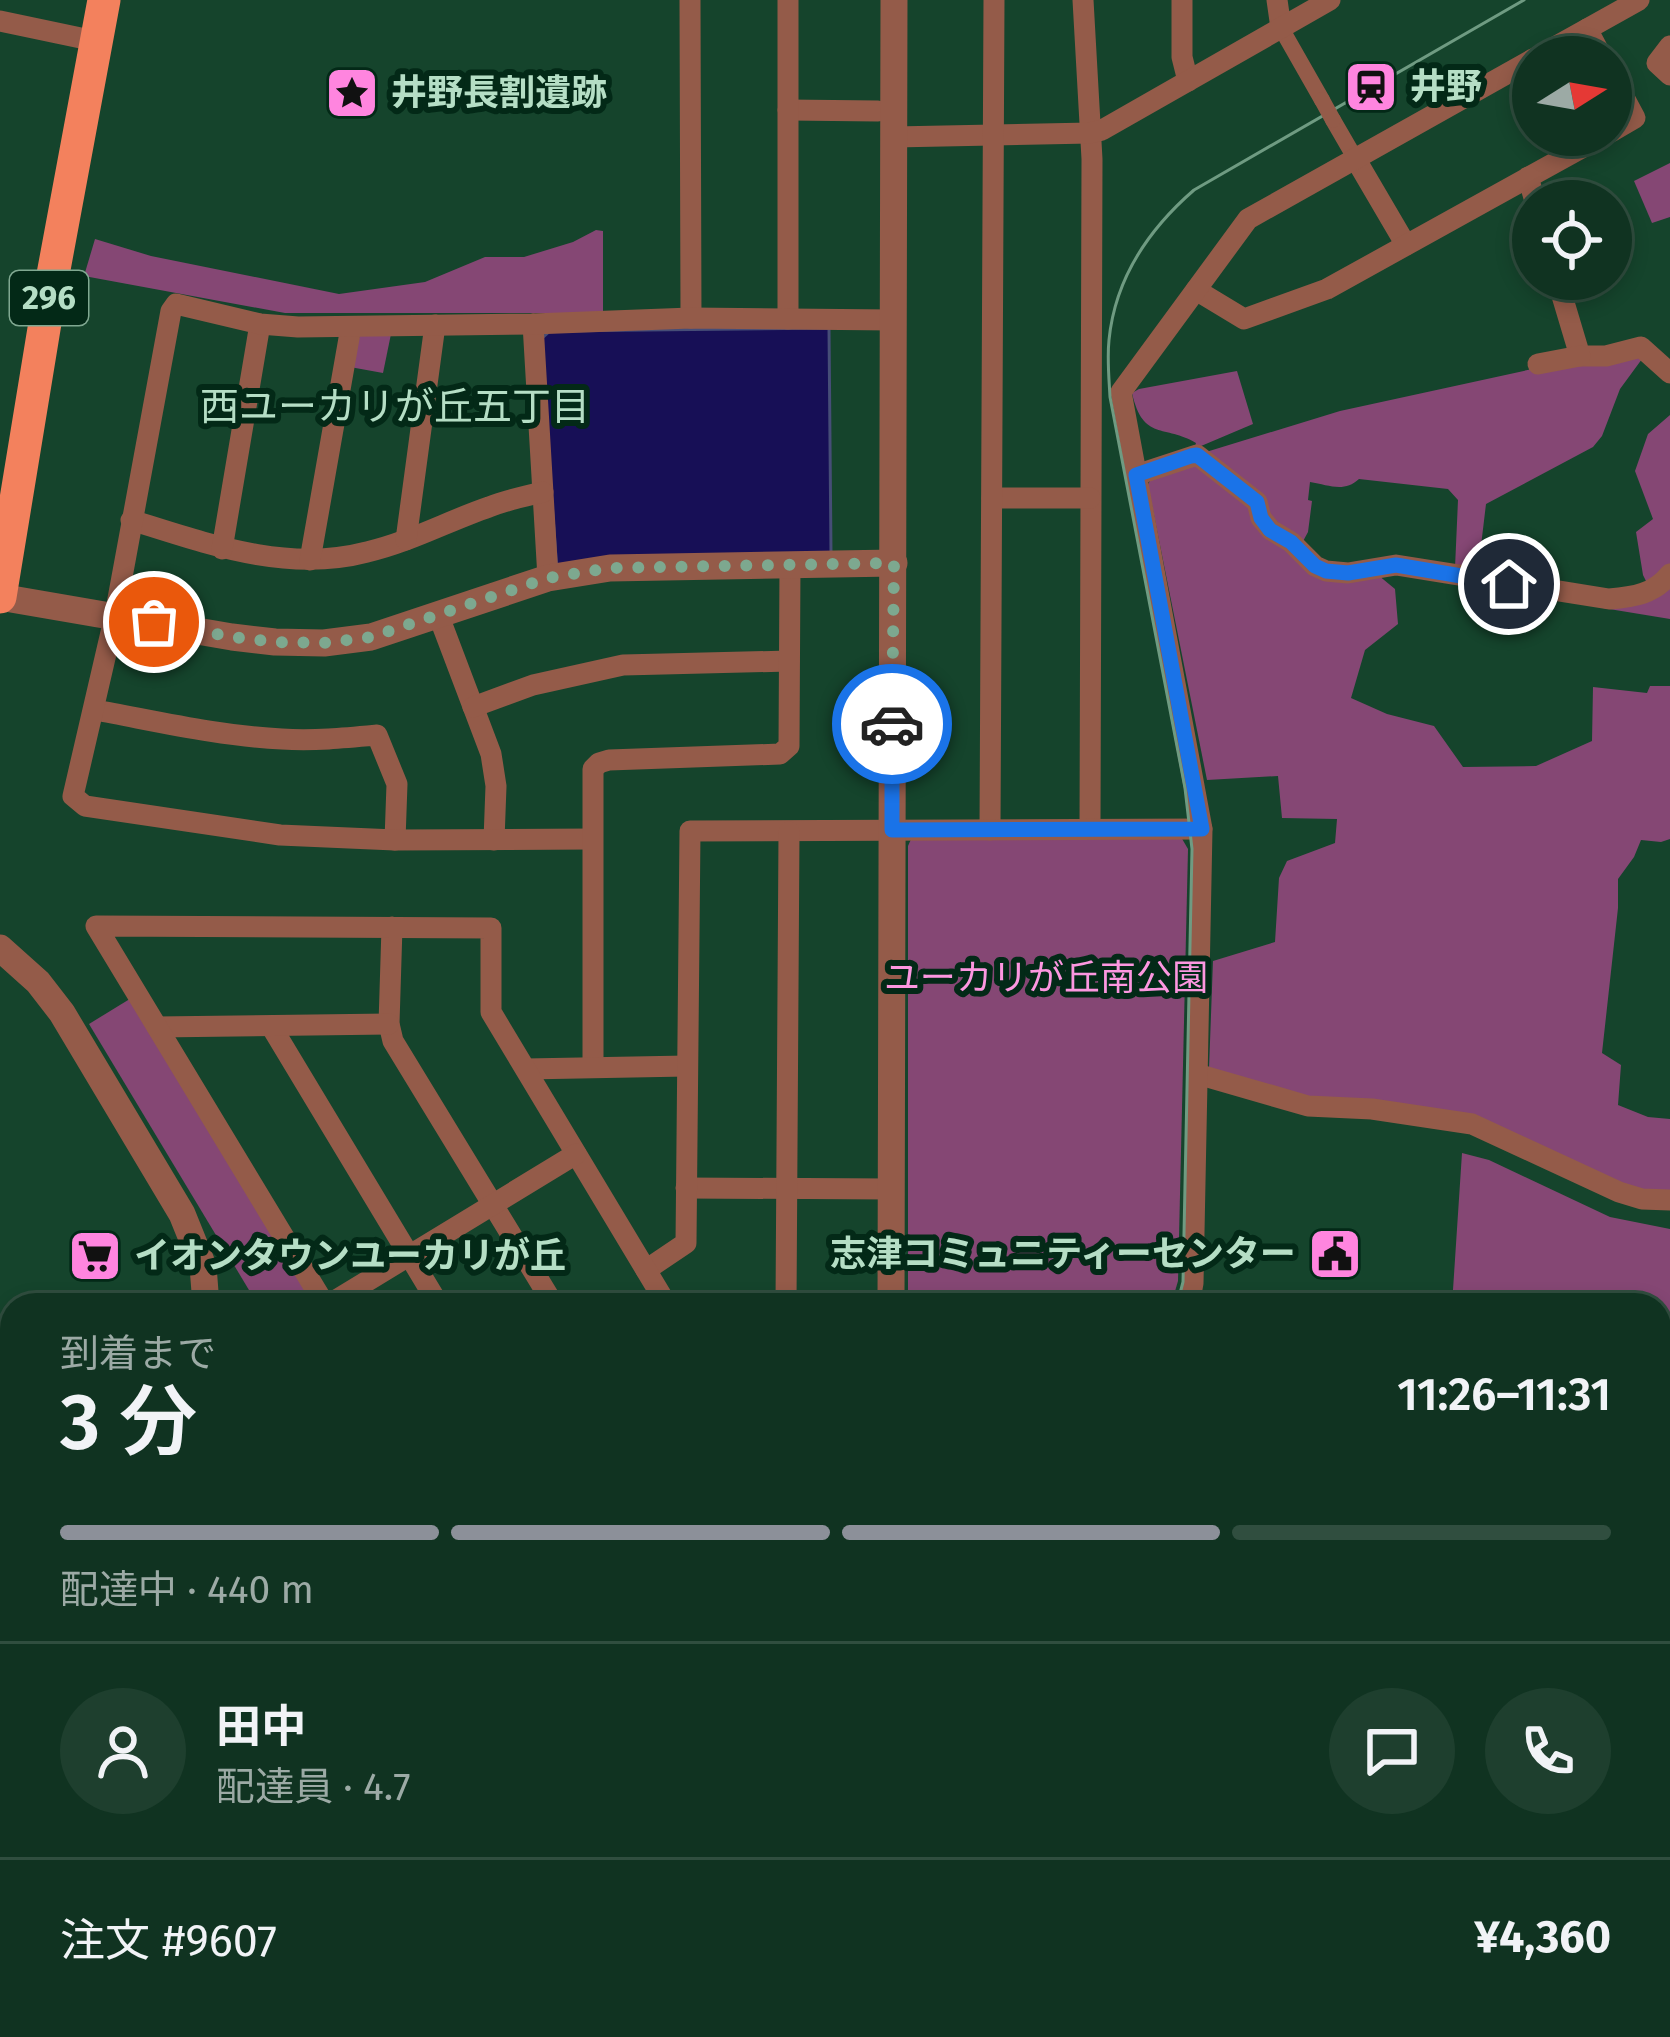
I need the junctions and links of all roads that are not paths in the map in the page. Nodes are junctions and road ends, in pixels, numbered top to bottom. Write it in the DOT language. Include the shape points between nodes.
graph roads {
  1 [pos="104,0"];
  2 [pos="690,0"];
  3 [pos="788,0"];
  4 [pos="894,0"];
  5 [pos="994,0"];
  6 [pos="1083,0"];
  7 [pos="1182,0"];
  8 [pos="1277,0"];
  9 [pos="1330,0"];
  10 [pos="1639,0"];
  11 [pos="0,21"];
  12 [pos="1281,28"];
  13 [pos="1587,29"];
  14 [pos="1574,36"];
  15 [pos="1591,36"];
  16 [pos="95,41"];
  17 [pos="1670,46"];
  18 [pos="1512,71"];
  19 [pos="1670,75"];
  20 [pos="1188,81"];
  21 [pos="788,110"];
  22 [pos="878,111"];
  23 [pos="1090,133"];
  24 [pos="994,135"];
  25 [pos="893,137"];
  26 [pos="1566,156"];
  27 [pos="1355,158"];
  28 [pos="1528,177"];
  29 [pos="1529,180"];
  30 [pos="1406,245"];
  31 [pos="1196,290"];
  32 [pos="1563,300"];
  33 [pos="691,318"];
  34 [pos="788,319"];
  35 [pos="893,320"];
  36 [pos="260,324"];
  37 [pos="533,324"];
  38 [pos="436,326"];
  39 [pos="351,327"];
  40 [pos="1580,356"];
  41 [pos="1538,364"];
  42 [pos="1670,373"];
  43 [pos="1136,475"];
  44 [pos="543,492"];
  45 [pos="1090,497"];
  46 [pos="992,498"];
  47 [pos="131,520"];
  48 [pos="406,540"];
  49 [pos="222,549"];
  50 [pos="310,560"];
  51 [pos="894,563"];
  52 [pos="790,564"];
  53 [pos="1670,574"];
  54 [pos="548,578"];
  55 [pos="0,597"];
  56 [pos="439,614"];
  57 [pos="115,615"];
  58 [pos="789,661"];
  59 [pos="473,707"];
  60 [pos="94,710"];
  61 [pos="1090,829"];
  62 [pos="1202,829"];
  63 [pos="892,830"];
  64 [pos="990,830"];
  65 [pos="789,832"];
  66 [pos="592,839"];
  67 [pos="395,840"];
  68 [pos="494,840"];
  69 [pos="392,927"];
  70 [pos="0,948"];
  71 [pos="389,1024"];
  72 [pos="271,1026"];
  73 [pos="158,1027"];
  74 [pos="593,1066"];
  75 [pos="687,1066"];
  76 [pos="526,1069"];
  77 [pos="1197,1074"];
  78 [pos="576,1154"];
  79 [pos="686,1188"];
  80 [pos="786,1189"];
  81 [pos="891,1189"];
  82 [pos="1670,1200"];
  83 [pos="493,1205"];
  84 [pos="410,1256"];
  85 [pos="646,1270"];
  86 [pos="205,1293"];
  87 [pos="320,1293"];
  88 [pos="347,1293"];
  89 [pos="433,1293"];
  90 [pos="547,1293"];
  91 [pos="660,1293"];
  92 [pos="786,1293"];
  93 [pos="891,1293"];
  94 [pos="1191,1293"];
  1 -- 16 [label="highway, 296"];
  2 -- 33 [label="street"];
  3 -- 21 [label="street"];
  4 -- 25 [label="street"];
  5 -- 24 [label="street"];
  6 -- 23 [label="street"];
  7 -- 20 [label="street"];
  8 -- 12 [label="street"];
  9 -- 12 [label="street"];
  10 -- 13 [label="street"];
  11 -- 16 [label="street"];
  12 -- 20 [label="street"];
  12 -- 27 [label="street, bridge"];
  13 -- 14 [label="street"];
  13 -- 15 [label="street"];
  16 -- 55 [label="highway, 296"];
  17 -- 19 [label="street" via="1657,63"];
  18 -- 27 [label="street"];
  20 -- 23 [label="street"];
  21 -- 22 [label="street"];
  21 -- 34 [label="street"];
  23 -- 24 [label="street"];
  23 -- 45 [label="street"];
  24 -- 25 [label="street"];
  24 -- 46 [label="street"];
  25 -- 35 [label="street"];
  26 -- 28 [label="street"];
  27 -- 30 [label="street"];
  27 -- 31 [label="street" via="1248,218"];
  28 -- 29 [label="street"];
  28 -- 30 [label="street"];
  30 -- 31 [label="street" via="1327,289 1244,319"];
  31 -- 43 [label="street" via="1121,392"];
  32 -- 40 [label="street"];
  33 -- 34 [label="street"];
  33 -- 37 [label="street"];
  34 -- 35 [label="street"];
  35 -- 51 [label="street"];
  36 -- 39 [label="street"];
  36 -- 47 [label="street" via="176,304 170,311"];
  36 -- 49 [label="street"];
  37 -- 38 [label="street"];
  37 -- 44 [label="street"];
  38 -- 39 [label="street"];
  38 -- 48 [label="street"];
  39 -- 50 [label="street"];
  40 -- 41 [label="street"];
  40 -- 42 [label="street" via="1641,347"];
  43 -- 53 [label="street" via="1197,455 1257,502 1270,530 1326,571 1396,565 1609,599 1651,591"];
  43 -- 62 [label="street"];
  44 -- 48 [label="street"];
  44 -- 54 [label="street"];
  45 -- 46 [label="street"];
  45 -- 61 [label="street"];
  46 -- 64 [label="street"];
  47 -- 49 [label="street"];
  47 -- 57 [label="street"];
  48 -- 50 [label="street"];
  49 -- 50 [label="street"];
  51 -- 52 [label="street"];
  51 -- 63 [label="street"];
  52 -- 54 [label="street" via="610,568"];
  52 -- 58 [label="street"];
  54 -- 56 [label="street"];
  55 -- 57 [label="street"];
  56 -- 57 [label="street" via="324,643 232,637"];
  56 -- 59 [label="street"];
  57 -- 60 [label="street"];
  58 -- 59 [label="street" via="623,665"];
  58 -- 66 [label="street" via="785,752 599,763"];
  59 -- 68 [label="street" via="496,786"];
  60 -- 67 [label="street" via="280,739 377,735 397,784"];
  60 -- 67 [label="street" via="73,791 85,806 280,836"];
  61 -- 62 [label="street"];
  61 -- 64 [label="street"];
  62 -- 77 [label="street"];
  63 -- 64 [label="street"];
  63 -- 65 [label="street"];
  63 -- 81 [label="street"];
  65 -- 75 [label="street" via="690,831"];
  65 -- 80 [label="street"];
  66 -- 68 [label="street"];
  66 -- 74 [label="street"];
  67 -- 68 [label="street"];
  69 -- 71 [label="street"];
  69 -- 73 [label="street" via="96,926"];
  69 -- 76 [label="street" via="491,928 491,1012"];
  70 -- 86 [label="street" via="62,1013 182,1214"];
  71 -- 72 [label="street"];
  71 -- 83 [label="street"];
  72 -- 73 [label="street"];
  72 -- 84 [label="street"];
  73 -- 87 [label="street"];
  74 -- 75 [label="street"];
  74 -- 76 [label="street"];
  75 -- 79 [label="street"];
  76 -- 78 [label="street"];
  77 -- 82 [label="street" via="1308,1106 1472,1124 1619,1192"];
  77 -- 94 [label="street"];
  78 -- 83 [label="street"];
  78 -- 85 [label="street"];
  79 -- 80 [label="street"];
  79 -- 85 [label="street" via="686,1244"];
  80 -- 81 [label="street"];
  80 -- 92 [label="street"];
  81 -- 93 [label="street"];
  83 -- 84 [label="street"];
  83 -- 90 [label="street"];
  84 -- 88 [label="street"];
  84 -- 89 [label="street"];
  85 -- 91 [label="street"];
}
